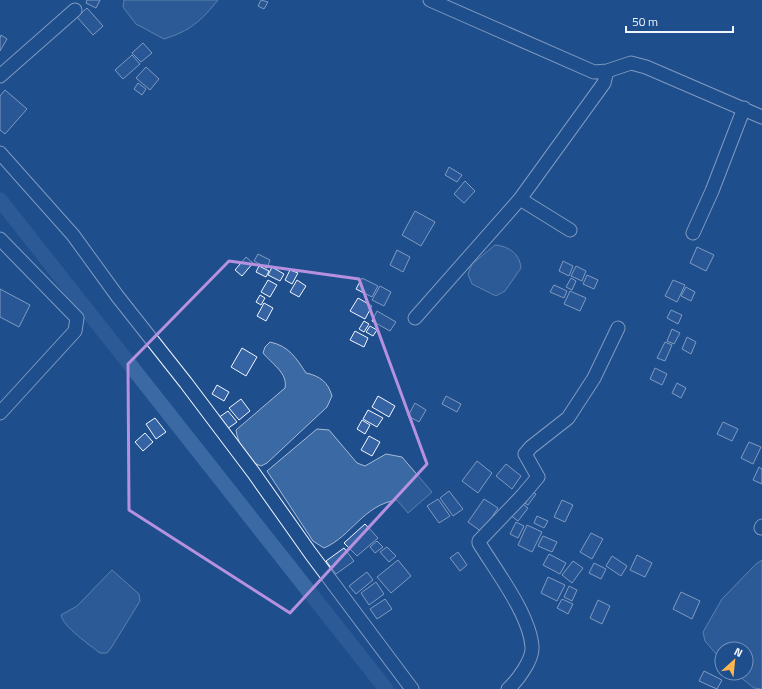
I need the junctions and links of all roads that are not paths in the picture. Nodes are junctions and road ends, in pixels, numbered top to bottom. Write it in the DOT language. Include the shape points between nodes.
graph roads {
  1 [pos="430,0"];
  2 [pos="75,10"];
  3 [pos="607,71"];
  4 [pos="0,76"];
  5 [pos="744,108"];
  6 [pos="762,117"];
  7 [pos="0,153"];
  8 [pos="520,199"];
  9 [pos="570,230"];
  10 [pos="693,233"];
  11 [pos="0,239"];
  12 [pos="415,318"];
  13 [pos="618,328"];
  14 [pos="0,413"];
  15 [pos="412,689"];
  16 [pos="508,689"];
  1 -- 3 [label="street" via="594,72"];
  2 -- 4 [label="street"];
  3 -- 5 [label="street" via="632,63"];
  3 -- 8 [label="street" via="604,83"];
  5 -- 6 [label="street"];
  5 -- 10 [label="street"];
  7 -- 15 [label="street" via="73,235 118,297 186,382"];
  8 -- 9 [label="street"];
  8 -- 12 [label="street"];
  11 -- 14 [label="street" via="77,318 75,331"];
  13 -- 16 [label="street" via="594,378 568,418 530,447 525,454 538,476 479,541 527,623 533,649 525,669"];
}
